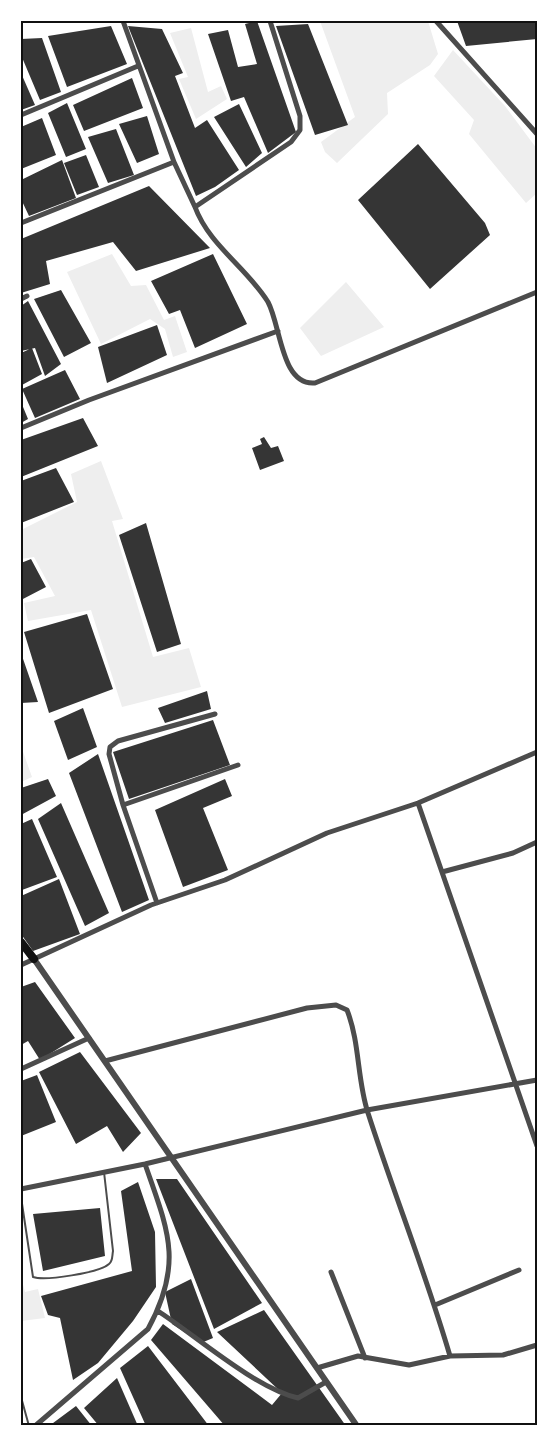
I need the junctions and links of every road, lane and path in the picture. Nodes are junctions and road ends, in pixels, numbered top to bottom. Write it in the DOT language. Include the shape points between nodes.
graph roads {
  1 [pos="123,21"];
  2 [pos="270,21"];
  3 [pos="436,21"];
  4 [pos="138,66"];
  5 [pos="21,115"];
  6 [pos="537,135"];
  7 [pos="174,162"];
  8 [pos="195,207"];
  9 [pos="21,223"];
  10 [pos="537,292"];
  11 [pos="278,331"];
  12 [pos="21,428"];
  13 [pos="215,714"];
  14 [pos="537,752"];
  15 [pos="238,765"];
  16 [pos="418,803"];
  17 [pos="123,805"];
  18 [pos="537,842"];
  19 [pos="442,872"];
  20 [pos="157,903"];
  21 [pos="21,942"];
  22 [pos="34,959"];
  23 [pos="21,965"];
  24 [pos="89,1038"];
  25 [pos="105,1061"];
  26 [pos="21,1069"];
  27 [pos="537,1080"];
  28 [pos="515,1083"];
  29 [pos="367,1110"];
  30 [pos="537,1146"];
  31 [pos="171,1157"];
  32 [pos="145,1164"];
  33 [pos="104,1172"];
  34 [pos="21,1189"];
  35 [pos="21,1197"];
  36 [pos="519,1270"];
  37 [pos="331,1272"];
  38 [pos="435,1305"];
  39 [pos="158,1311"];
  40 [pos="537,1345"];
  41 [pos="450,1356"];
  42 [pos="365,1358"];
  43 [pos="317,1368"];
  44 [pos="326,1382"];
  45 [pos="21,1397"];
  46 [pos="29,1426"];
  47 [pos="35,1426"];
  48 [pos="357,1426"];
  1 -- 4 [label="street"];
  2 -- 8 [label="street" via="300,116 300,130 291,142"];
  3 -- 6 [label="street"];
  4 -- 5 [label="street"];
  4 -- 7 [label="street"];
  7 -- 8 [label="street"];
  7 -- 9 [label="street"];
  8 -- 11 [label="street" via="214,238 267,301"];
  10 -- 11 [label="street" via="315,383 305,384 295,378"];
  11 -- 12 [label="street" via="89,399"];
  13 -- 17 [label="street" via="118,741 110,747"];
  14 -- 16 [label="street"];
  15 -- 17 [label="street"];
  16 -- 19 [label="street"];
  16 -- 20 [label="street" via="327,833 225,880"];
  17 -- 20 [label="street"];
  18 -- 19 [label="street" via="513,853"];
  19 -- 28 [label="street"];
  20 -- 22 [label="street"];
  21 -- 22 [label="main road"];
  22 -- 23 [label="street"];
  22 -- 24 [label="street"];
  24 -- 25 [label="street"];
  24 -- 26 [label="street"];
  25 -- 29 [label="street" via="307,1008 336,1005 347,1010 353,1024"];
  25 -- 31 [label="street"];
  27 -- 28 [label="street"];
  28 -- 29 [label="street"];
  28 -- 30 [label="street"];
  29 -- 31 [label="street"];
  29 -- 38 [label="street"];
  31 -- 32 [label="street"];
  31 -- 43 [label="street"];
  32 -- 33 [label="street"];
  32 -- 39 [label="street" via="165,1219 170,1246 170,1268"];
  33 -- 34 [label="street"];
  33 -- 35 [label="lane" via="113,1251 112,1262 99,1268 43,1280 33,1276"];
  36 -- 38 [label="street"];
  37 -- 42 [label="street"];
  38 -- 41 [label="street"];
  39 -- 44 [label="street" via="286,1395 298,1398"];
  39 -- 47 [label="street" via="148,1329"];
  40 -- 41 [label="street" via="504,1355"];
  41 -- 42 [label="street" via="409,1365"];
  42 -- 43 [label="street"];
  43 -- 44 [label="street"];
  44 -- 48 [label="street"];
  45 -- 46 [label="lane"];
}
